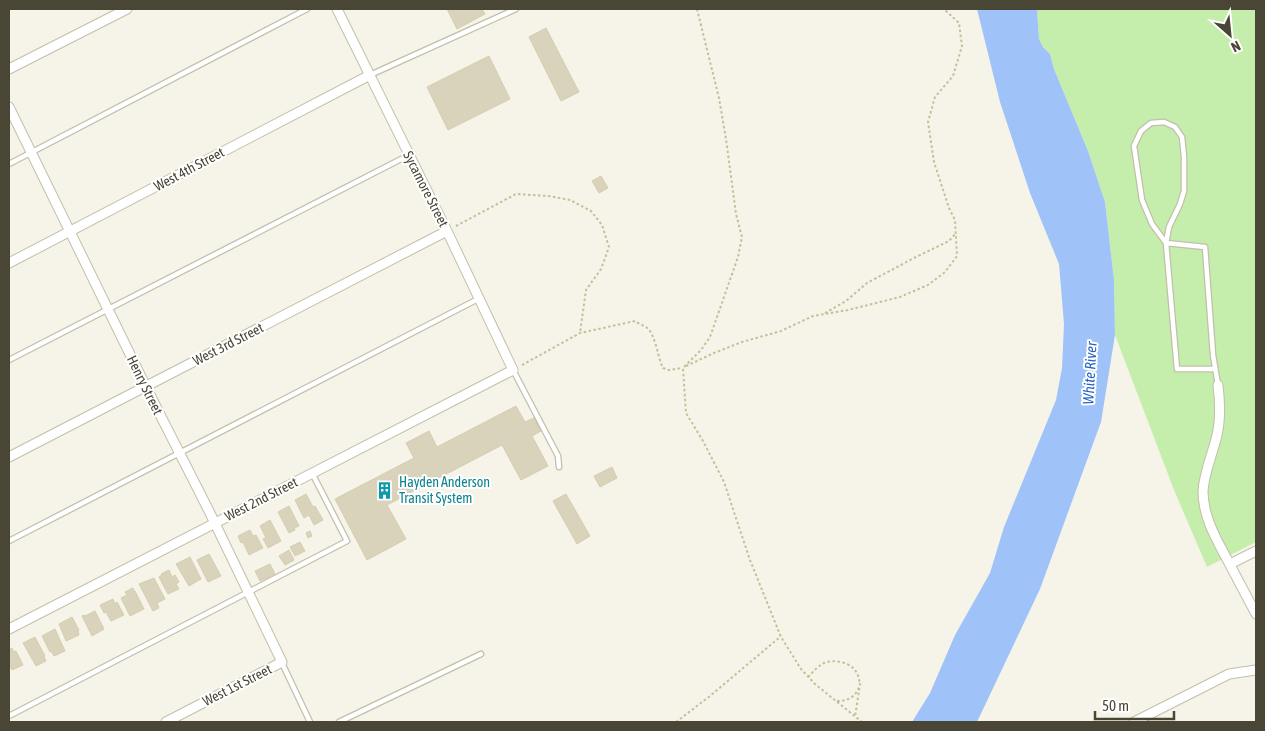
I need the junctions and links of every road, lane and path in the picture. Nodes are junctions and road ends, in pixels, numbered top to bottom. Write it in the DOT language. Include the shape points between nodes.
graph roads {
  1 [pos="127,9"];
  2 [pos="306,9"];
  3 [pos="337,9"];
  4 [pos="516,9"];
  5 [pos="697,9"];
  6 [pos="944,9"];
  7 [pos="9,70"];
  8 [pos="370,75"];
  9 [pos="9,107"];
  10 [pos="31,152"];
  11 [pos="409,154"];
  12 [pos="9,164"];
  13 [pos="448,231"];
  14 [pos="70,232"];
  15 [pos="956,233"];
  16 [pos="1166,243"];
  17 [pos="9,263"];
  18 [pos="479,298"];
  19 [pos="108,309"];
  20 [pos="822,314"];
  21 [pos="580,333"];
  22 [pos="9,360"];
  23 [pos="683,368"];
  24 [pos="1215,369"];
  25 [pos="513,370"];
  26 [pos="1218,385"];
  27 [pos="146,387"];
  28 [pos="179,453"];
  29 [pos="9,457"];
  30 [pos="559,467"];
  31 [pos="312,473"];
  32 [pos="214,523"];
  33 [pos="9,541"];
  34 [pos="1256,551"];
  35 [pos="1230,564"];
  36 [pos="248,592"];
  37 [pos="1256,614"];
  38 [pos="9,629"];
  39 [pos="781,637"];
  40 [pos="480,654"];
  41 [pos="282,662"];
  42 [pos="1256,670"];
  43 [pos="808,677"];
  44 [pos="860,684"];
  45 [pos="836,701"];
  46 [pos="9,716"];
  47 [pos="855,717"];
  48 [pos="166,722"];
  49 [pos="310,722"];
  50 [pos="339,722"];
  51 [pos="676,722"];
  52 [pos="861,722"];
  53 [pos="1134,722"];
  1 -- 7 [label="street"];
  2 -- 10 [label="lane"];
  3 -- 8 [label="street, Sycamore Street"];
  4 -- 8 [label="lane"];
  5 -- 23 [label="path" via="719,98 742,237 710,337"];
  6 -- 15 [label="path" via="959,23 962,46 953,76 936,97 928,122 934,162 955,220"];
  8 -- 11 [label="street, Sycamore Street"];
  8 -- 14 [label="street, West 4th Street"];
  9 -- 10 [label="street, Henry Street"];
  10 -- 12 [label="lane"];
  10 -- 14 [label="street, Henry Street"];
  11 -- 13 [label="street, Sycamore Street"];
  11 -- 19 [label="lane"];
  13 -- 18 [label="street, Sycamore Street"];
  13 -- 21 [label="path" via="516,194 570,200 591,211 602,225 608,247 601,269 586,290"];
  13 -- 27 [label="street, West 3rd Street"];
  14 -- 17 [label="street, West 4th Street"];
  14 -- 19 [label="street, Henry Street"];
  15 -- 20 [label="path" via="949,241 867,283 846,301"];
  15 -- 20 [label="path" via="957,256 928,286 900,297"];
  16 -- 16 [label="lane" via="1152,224 1142,200 1134,146 1151,122 1164,122 1175,127 1182,137 1184,191"];
  16 -- 24 [label="lane" via="1205,247"];
  16 -- 24 [label="lane" via="1177,368"];
  18 -- 25 [label="street, Sycamore Street"];
  18 -- 28 [label="lane"];
  19 -- 22 [label="lane"];
  19 -- 27 [label="street, Henry Street"];
  20 -- 23 [label="path" via="781,331 742,342"];
  21 -- 23 [label="path" via="635,321 648,328 656,342 663,368"];
  21 -- 25 [label="path"];
  23 -- 39 [label="path" via="686,413 724,482 750,560"];
  24 -- 26 [label="lane"];
  25 -- 30 [label="lane" via="558,456"];
  25 -- 31 [label="street, West 2nd Street"];
  26 -- 35 [label="street" via="1220,420 1203,490 1210,528"];
  27 -- 28 [label="street, Henry Street"];
  27 -- 29 [label="street, West 3rd Street"];
  28 -- 32 [label="street, Henry Street"];
  28 -- 33 [label="lane"];
  31 -- 32 [label="street, West 2nd Street"];
  31 -- 36 [label="lane" via="347,541"];
  32 -- 36 [label="street, Henry Street"];
  32 -- 38 [label="street, West 2nd Street"];
  34 -- 35 [label="street"];
  35 -- 37 [label="street"];
  36 -- 41 [label="street, Henry Street"];
  36 -- 46 [label="lane"];
  39 -- 43 [label="path"];
  39 -- 51 [label="path"];
  40 -- 50 [label="lane"];
  41 -- 48 [label="street, West 1st Street"];
  41 -- 49 [label="lane"];
  42 -- 53 [label="street" via="1229,674"];
  43 -- 44 [label="path" via="826,662 837,661 854,669"];
  43 -- 45 [label="path"];
  44 -- 45 [label="path" via="849,700"];
  44 -- 47 [label="path"];
  45 -- 47 [label="path"];
  47 -- 52 [label="path"];
}
